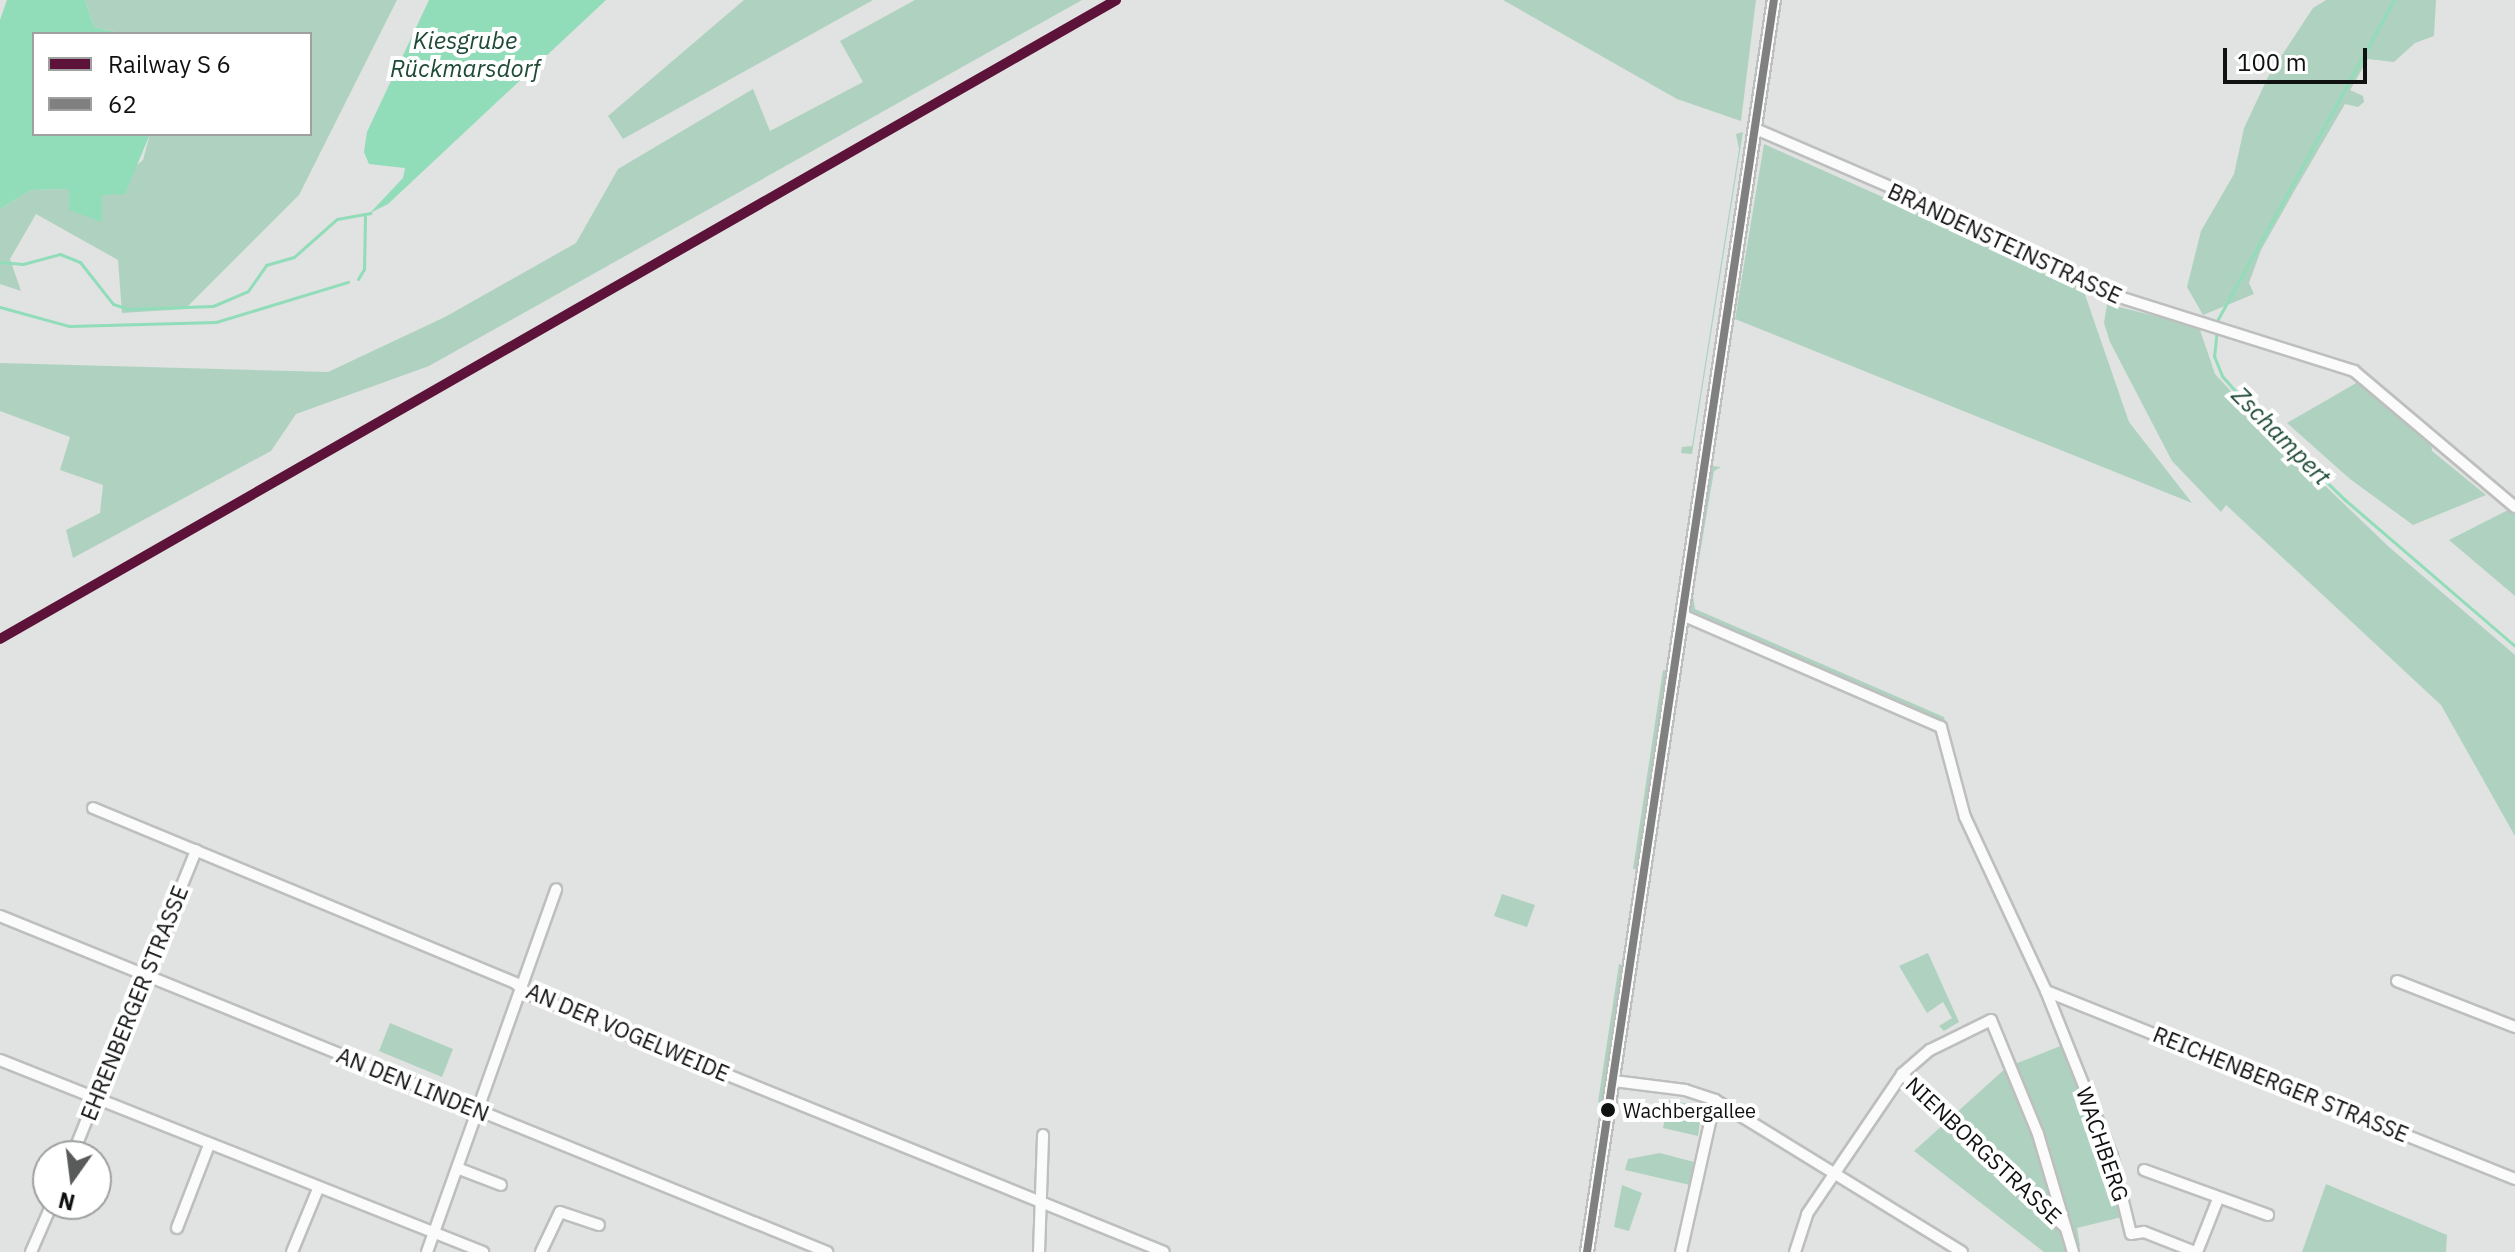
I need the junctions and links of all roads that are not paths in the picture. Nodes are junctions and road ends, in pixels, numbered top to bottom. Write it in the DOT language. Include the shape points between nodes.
graph roads {
  1 [pos="1774,0"];
  2 [pos="1758,130"];
  3 [pos="2515,507"];
  4 [pos="1682,615"];
  5 [pos="93,808"];
  6 [pos="196,850"];
  7 [pos="556,889"];
  8 [pos="0,916"];
  9 [pos="147,976"];
  10 [pos="2397,981"];
  11 [pos="522,989"];
  12 [pos="2046,991"];
  13 [pos="2515,1027"];
  14 [pos="0,1060"];
  15 [pos="1902,1074"];
  16 [pos="1614,1081"];
  17 [pos="97,1098"];
  18 [pos="1715,1100"];
  19 [pos="477,1110"];
  20 [pos="1043,1135"];
  21 [pos="79,1140"];
  22 [pos="209,1145"];
  23 [pos="457,1168"];
  24 [pos="2144,1170"];
  25 [pos="1834,1172"];
  26 [pos="2515,1179"];
  27 [pos="501,1185"];
  28 [pos="318,1189"];
  29 [pos="2218,1199"];
  30 [pos="1042,1202"];
  31 [pos="2268,1215"];
  32 [pos="45,1220"];
  33 [pos="599,1225"];
  34 [pos="2066,1227"];
  35 [pos="177,1228"];
  36 [pos="433,1236"];
  37 [pos="31,1252"];
  38 [pos="292,1252"];
  39 [pos="427,1252"];
  40 [pos="483,1252"];
  41 [pos="541,1252"];
  42 [pos="827,1252"];
  43 [pos="1039,1252"];
  44 [pos="1164,1252"];
  45 [pos="1587,1252"];
  46 [pos="1681,1252"];
  47 [pos="1795,1252"];
  48 [pos="1962,1252"];
  49 [pos="2073,1252"];
  50 [pos="2196,1252"];
  1 -- 2 [label="street"];
  2 -- 3 [label="street, BRANDENSTEINSTRASSE" via="1937,207 2096,288 2354,371"];
  2 -- 4 [label="street"];
  4 -- 12 [label="street" via="1935,720 1944,732 1974,840"];
  4 -- 16 [label="street"];
  5 -- 6 [label="street, AN DER VOGELWEIDE"];
  6 -- 9 [label="street, EHRENBERGER STRASSE"];
  6 -- 11 [label="street, AN DER VOGELWEIDE"];
  7 -- 11 [label="street"];
  8 -- 9 [label="street, AN DEN LINDEN"];
  9 -- 17 [label="street, EHRENBERGER STRASSE"];
  9 -- 19 [label="street, AN DEN LINDEN"];
  10 -- 13 [label="street"];
  11 -- 19 [label="street"];
  11 -- 30 [label="street, AN DER VOGELWEIDE"];
  12 -- 26 [label="street, REICHENBERGER STRASSE"];
  12 -- 50 [label="street, WACHBERG" via="2112,1156 2131,1234 2144,1232"];
  14 -- 17 [label="street"];
  15 -- 25 [label="street"];
  15 -- 34 [label="street, NIENBORGSTRASSE"];
  15 -- 34 [label="street" via="1930,1050 1991,1020 2038,1134"];
  16 -- 18 [label="street" via="1685,1090"];
  16 -- 45 [label="street"];
  17 -- 21 [label="street, EHRENBERGER STRASSE"];
  17 -- 22 [label="street"];
  18 -- 25 [label="street"];
  18 -- 46 [label="street"];
  19 -- 23 [label="street"];
  19 -- 42 [label="street, AN DEN LINDEN"];
  20 -- 30 [label="street"];
  22 -- 28 [label="street"];
  22 -- 35 [label="street"];
  23 -- 27 [label="street"];
  23 -- 36 [label="street"];
  24 -- 29 [label="street, WACHBERG"];
  25 -- 47 [label="street" via="1807,1214"];
  25 -- 48 [label="street"];
  28 -- 36 [label="street"];
  28 -- 38 [label="street"];
  29 -- 31 [label="street, WACHBERG"];
  29 -- 50 [label="street, WACHBERG"];
  30 -- 43 [label="street"];
  30 -- 44 [label="street, AN DER VOGELWEIDE"];
  32 -- 37 [label="street"];
  33 -- 41 [label="street" via="560,1212"];
  34 -- 49 [label="street"];
  36 -- 39 [label="street"];
  36 -- 40 [label="street"];
}
